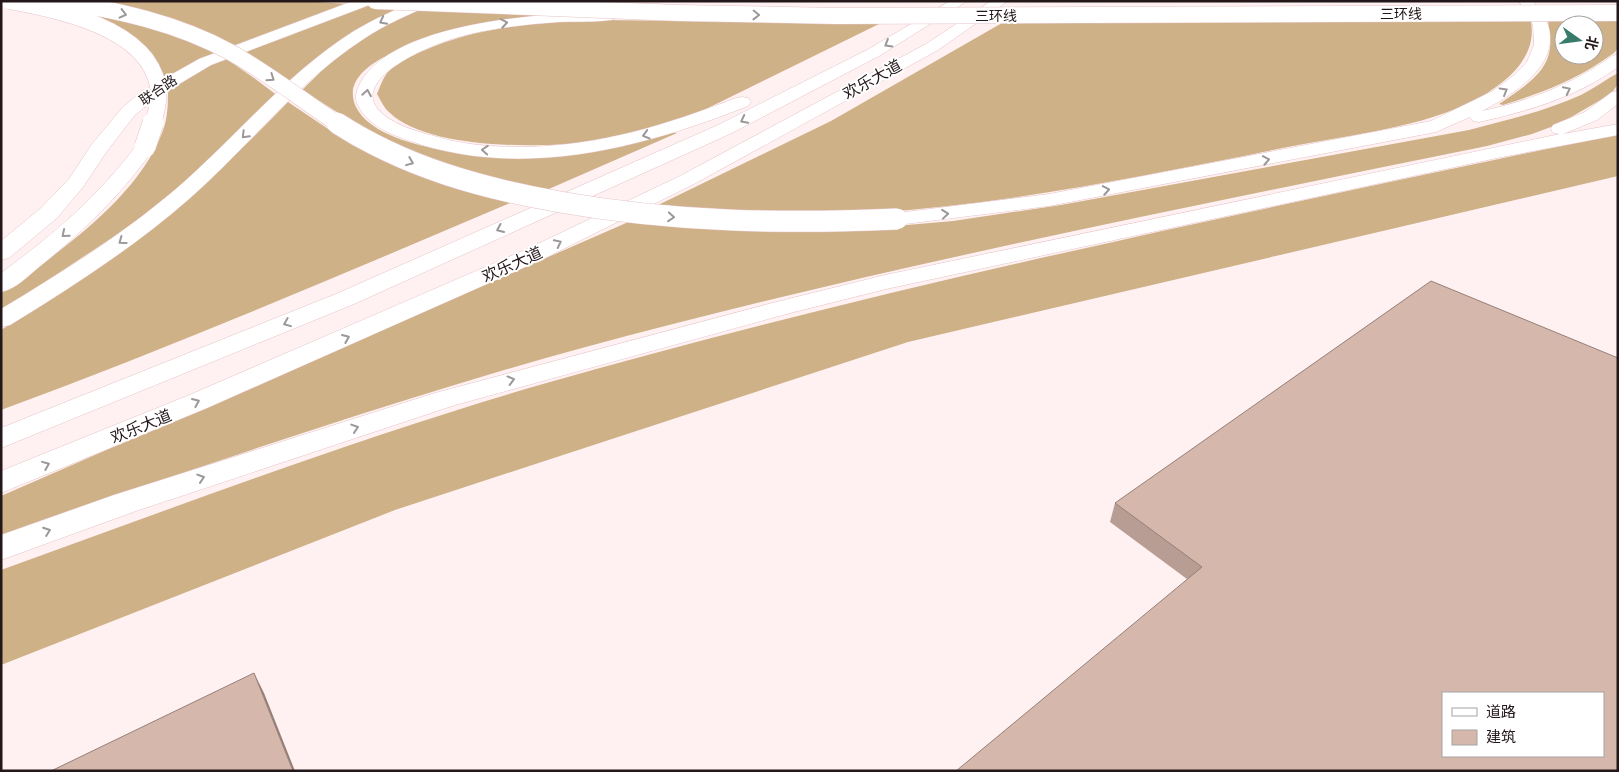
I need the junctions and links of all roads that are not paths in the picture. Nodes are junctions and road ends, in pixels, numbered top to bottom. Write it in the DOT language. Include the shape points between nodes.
graph roads {
  1 [pos="9,1"];
  2 [pos="58,1"];
  3 [pos="367,1"];
  4 [pos="375,1"];
  5 [pos="428,1"];
  6 [pos="625,1"];
  7 [pos="929,1"];
  8 [pos="960,1"];
  9 [pos="1001,1"];
  10 [pos="1024,1"];
  11 [pos="1526,1"];
  12 [pos="1618,3"];
  13 [pos="1618,13"];
  14 [pos="736,15"];
  15 [pos="932,47"];
  16 [pos="1618,59"];
  17 [pos="1618,96"];
  18 [pos="742,102"];
  19 [pos="1436,126"];
  20 [pos="1618,129"];
  21 [pos="1497,152"];
  22 [pos="595,186"];
  23 [pos="1,253"];
  24 [pos="1,285"];
  25 [pos="1,320"];
  26 [pos="1,439"];
  27 [pos="1,483"];
  28 [pos="1,548"];
  1 -- 24 [label="main road, one-way, bridge" via="58,12 116,34 138,50 158,85 153,124 145,147 130,169 84,217"];
  2 -- 19 [label="main road, one-way, bridge" via="148,20 201,38 250,64 371,144 446,176 512,194 610,211 713,221 897,219 1049,200"];
  3 -- 23 [label="main road, 联合路" via="205,62 148,95 129,111 76,183 49,213"];
  4 -- 14 [label="main road, 三环线, bridge"];
  5 -- 25 [label="main road, one-way" via="372,27 335,52 158,214"];
  6 -- 12 [label="main road, 三环线" via="970,6"];
  7 -- 18 [label="main road" via="860,42"];
  8 -- 22 [label="main road, 欢乐大道, one-way" via="873,53 734,125"];
  9 -- 15 [label="main road, 欢乐大道"];
  10 -- 15 [label="main road" via="979,27"];
  19 -- 11 [label="main road, one-way" via="1513,86 1534,64 1539,54 1540,30 1534,10"];
  14 -- 13 [label="main road, 三环线, one-way, bridge"];
  18 -- 14 [label="main road, one-way, bridge" via="650,134 606,145 502,151 432,142 394,128 377,117 366,102 369,82 392,60 432,41 484,27 529,20 596,16"];
  27 -- 15 [label="main road, 欢乐大道, one-way" via="535,254 687,180"];
  19 -- 16 [label="main road, one-way" via="1493,114 1564,92"];
  17 -- 21 [label="main road" via="1591,116"];
  18 -- 22 [label="main road"];
  20 -- 21 [label="main road"];
  28 -- 21 [label="main road, one-way" via="126,502 445,398 632,348 885,282"];
  22 -- 26 [label="main road, 欢乐大道, one-way" via="345,299"];
}
